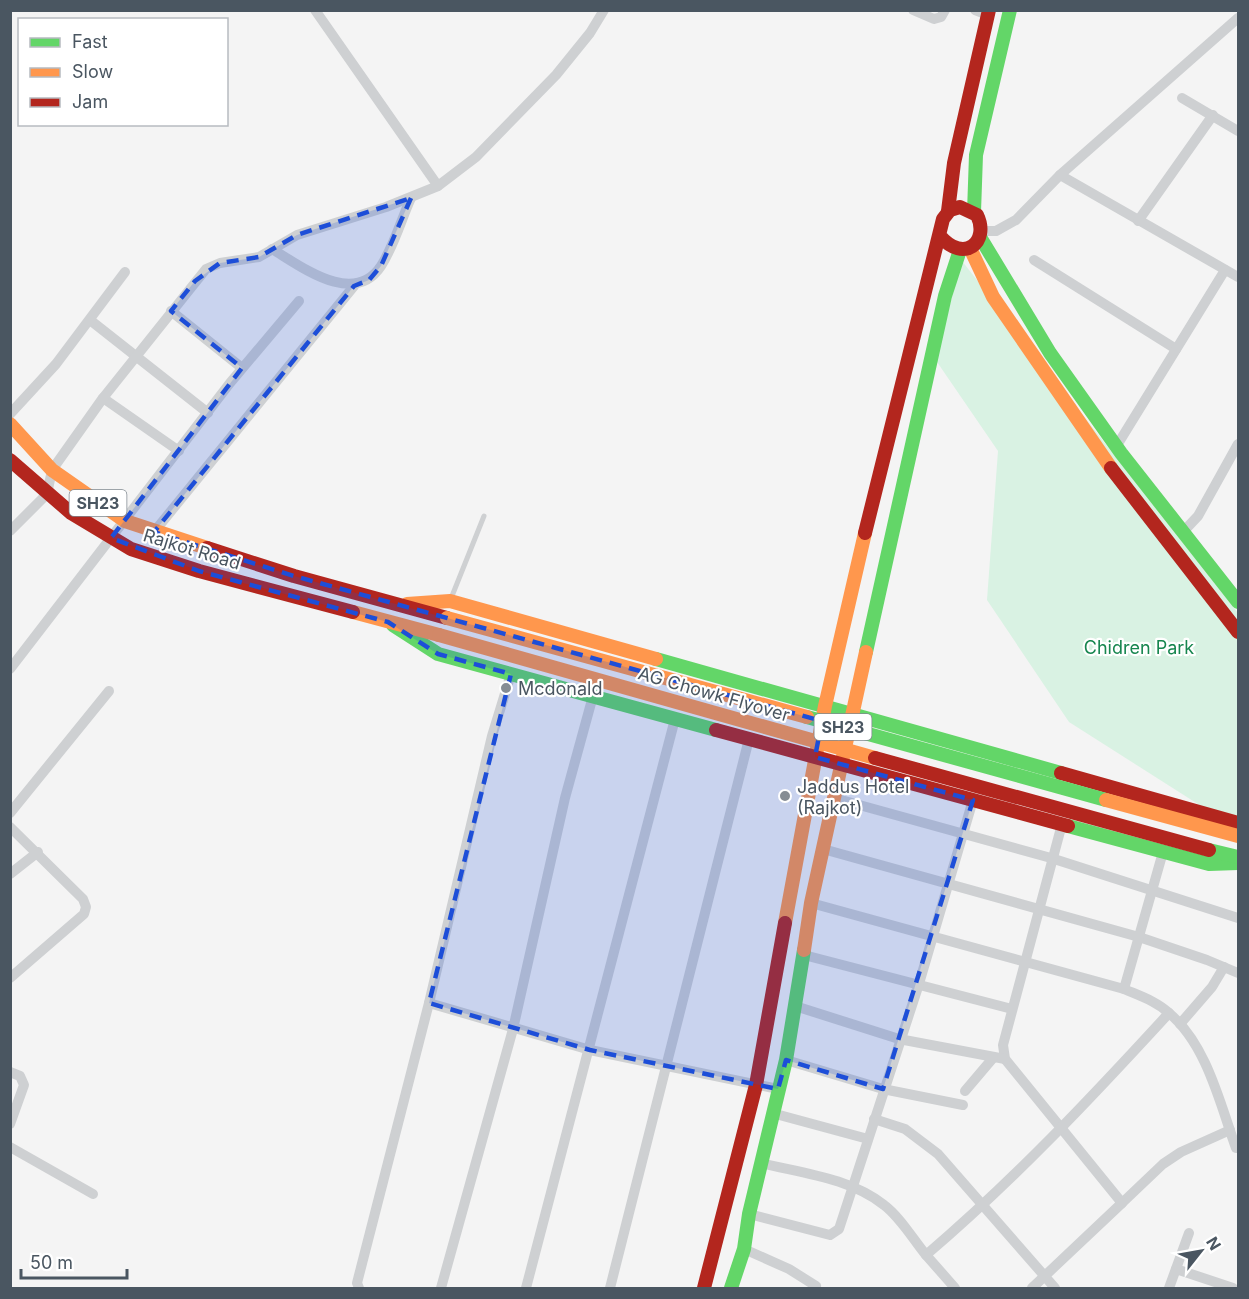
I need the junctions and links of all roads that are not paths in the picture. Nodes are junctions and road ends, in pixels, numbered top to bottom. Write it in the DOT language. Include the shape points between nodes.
graph roads {
  1 [pos="315,10"];
  2 [pos="604,10"];
  3 [pos="913,10"];
  4 [pos="945,10"];
  5 [pos="1010,10"];
  6 [pos="984,12"];
  7 [pos="1239,18"];
  8 [pos="1182,98"];
  9 [pos="1213,115"];
  10 [pos="1239,131"];
  11 [pos="1060,175"];
  12 [pos="438,186"];
  13 [pos="411,198"];
  14 [pos="948,211"];
  15 [pos="974,212"];
  16 [pos="1138,221"];
  17 [pos="940,236"];
  18 [pos="973,241"];
  19 [pos="272,249"];
  20 [pos="1034,260"];
  21 [pos="1226,270"];
  22 [pos="125,272"];
  23 [pos="1239,277"];
  24 [pos="354,286"];
  25 [pos="299,301"];
  26 [pos="171,311"];
  27 [pos="90,320"];
  28 [pos="1176,349"];
  29 [pos="137,356"];
  30 [pos="242,368"];
  31 [pos="103,398"];
  32 [pos="208,413"];
  33 [pos="10,414"];
  34 [pos="10,424"];
  35 [pos="1239,444"];
  36 [pos="1116,447"];
  37 [pos="179,451"];
  38 [pos="10,460"];
  39 [pos="52,470"];
  40 [pos="47,494"];
  41 [pos="484,516"];
  42 [pos="124,521"];
  43 [pos="10,531"];
  44 [pos="154,532"];
  45 [pos="1182,533"];
  46 [pos="111,538"];
  47 [pos="450,601"];
  48 [pos="1239,602"];
  49 [pos="398,605"];
  50 [pos="388,622"];
  51 [pos="1239,632"];
  52 [pos="10,669"];
  53 [pos="511,674"];
  54 [pos="109,691"];
  55 [pos="593,696"];
  56 [pos="825,706"];
  57 [pos="853,713"];
  58 [pos="675,719"];
  59 [pos="749,739"];
  60 [pos="815,757"];
  61 [pos="842,765"];
  62 [pos="834,798"];
  63 [pos="973,800"];
  64 [pos="10,813"];
  65 [pos="1239,823"];
  66 [pos="1062,824"];
  67 [pos="10,827"];
  68 [pos="965,833"];
  69 [pos="1239,836"];
  70 [pos="823,849"];
  71 [pos="38,852"];
  72 [pos="1163,852"];
  73 [pos="1239,857"];
  74 [pos="1051,858"];
  75 [pos="1239,863"];
  76 [pos="10,874"];
  77 [pos="949,886"];
  78 [pos="1152,890"];
  79 [pos="811,903"];
  80 [pos="1038,911"];
  81 [pos="1239,918"];
  82 [pos="933,936"];
  83 [pos="1139,937"];
  84 [pos="804,955"];
  85 [pos="1026,962"];
  86 [pos="1224,967"];
  87 [pos="1239,973"];
  88 [pos="10,978"];
  89 [pos="918,987"];
  90 [pos="1124,989"];
  91 [pos="429,1003"];
  92 [pos="795,1006"];
  93 [pos="1012,1010"];
  94 [pos="1169,1013"];
  95 [pos="1180,1024"];
  96 [pos="513,1029"];
  97 [pos="899,1039"];
  98 [pos="590,1050"];
  99 [pos="993,1058"];
  100 [pos="1005,1059"];
  101 [pos="786,1060"];
  102 [pos="666,1067"];
  103 [pos="10,1072"];
  104 [pos="756,1085"];
  105 [pos="778,1089"];
  106 [pos="883,1089"];
  107 [pos="965,1091"];
  108 [pos="963,1105"];
  109 [pos="772,1113"];
  110 [pos="874,1119"];
  111 [pos="10,1124"];
  112 [pos="1063,1129"];
  113 [pos="1230,1130"];
  114 [pos="868,1139"];
  115 [pos="10,1147"];
  116 [pos="1236,1148"];
  117 [pos="761,1163"];
  118 [pos="854,1187"];
  119 [pos="93,1194"];
  120 [pos="1122,1203"];
  121 [pos="984,1205"];
  122 [pos="749,1214"];
  123 [pos="1189,1233"];
  124 [pos="744,1249"];
  125 [pos="926,1255"];
  126 [pos="1176,1269"];
  127 [pos="1045,1276"];
  128 [pos="1212,1285"];
  129 [pos="359,1288"];
  130 [pos="441,1288"];
  131 [pos="526,1288"];
  132 [pos="610,1288"];
  133 [pos="704,1288"];
  134 [pos="731,1288"];
  135 [pos="816,1288"];
  136 [pos="955,1288"];
  137 [pos="1032,1288"];
  138 [pos="1055,1288"];
  139 [pos="1169,1288"];
  140 [pos="1233,1288"];
  1 -- 12 [label="street"];
  2 -- 12 [label="street" via="556,75 476,157"];
  3 -- 4 [label="street" via="934,19"];
  5 -- 15 [label="street" via="976,155"];
  6 -- 14 [label="street"];
  7 -- 11 [label="street"];
  8 -- 9 [label="street"];
  9 -- 10 [label="street"];
  9 -- 16 [label="street"];
  11 -- 16 [label="street"];
  11 -- 18 [label="street" via="1016,220"];
  12 -- 13 [label="street"];
  13 -- 19 [label="street" via="322,225"];
  13 -- 24 [label="street" via="381,266 369,280"];
  14 -- 15 [label="street" via="962,207"];
  14 -- 17 [label="street" via="940,222"];
  15 -- 18 [label="street" via="979,218"];
  16 -- 21 [label="street"];
  17 -- 18 [label="street" via="950,247"];
  17 -- 56 [label="street"];
  18 -- 36 [label="street"];
  18 -- 51 [label="street" via="981,276 1055,392"];
  18 -- 57 [label="street" via="945,296"];
  19 -- 24 [label="street" via="339,284"];
  19 -- 26 [label="street" via="259,257 206,269"];
  20 -- 28 [label="street"];
  21 -- 23 [label="street"];
  21 -- 28 [label="street"];
  22 -- 27 [label="street"];
  24 -- 44 [label="street"];
  25 -- 30 [label="street"];
  26 -- 29 [label="street"];
  26 -- 30 [label="street"];
  27 -- 29 [label="street"];
  27 -- 33 [label="street"];
  28 -- 36 [label="street"];
  29 -- 31 [label="street"];
  29 -- 32 [label="street"];
  30 -- 32 [label="street"];
  31 -- 37 [label="street"];
  31 -- 39 [label="street"];
  32 -- 37 [label="street"];
  34 -- 39 [label="street, SH23"];
  35 -- 45 [label="street" via="1198,516"];
  36 -- 45 [label="street"];
  37 -- 42 [label="street"];
  38 -- 40 [label="street, Rajkot Road / SH23"];
  39 -- 40 [label="street"];
  39 -- 42 [label="street, SH23"];
  40 -- 43 [label="street"];
  40 -- 46 [label="street, Rajkot Road / SH23"];
  41 -- 47 [label="lane"];
  42 -- 44 [label="street, SH23"];
  42 -- 46 [label="street"];
  44 -- 49 [label="street, Rajkot Road / SH23"];
  45 -- 48 [label="street"];
  46 -- 50 [label="street, Rajkot Road / SH23" via="131,549 199,571"];
  46 -- 52 [label="street"];
  47 -- 49 [label="street"];
  47 -- 56 [label="street"];
  49 -- 69 [label="street, AG Chowk Flyover / SH23, bridge"];
  50 -- 53 [label="street" via="438,654"];
  50 -- 73 [label="street, AG Chowk Flyover / SH23, bridge" via="1067,813"];
  53 -- 55 [label="street"];
  53 -- 91 [label="street" via="492,736"];
  54 -- 64 [label="street"];
  55 -- 58 [label="street"];
  55 -- 96 [label="street" via="565,798"];
  56 -- 57 [label="street"];
  56 -- 60 [label="street"];
  57 -- 61 [label="street"];
  57 -- 65 [label="street"];
  58 -- 59 [label="street"];
  58 -- 98 [label="street"];
  59 -- 60 [label="street"];
  59 -- 102 [label="street"];
  60 -- 61 [label="street"];
  60 -- 104 [label="street"];
  61 -- 62 [label="street"];
  61 -- 63 [label="street"];
  62 -- 68 [label="street"];
  62 -- 70 [label="street"];
  63 -- 66 [label="street"];
  63 -- 68 [label="street"];
  66 -- 72 [label="street"];
  66 -- 74 [label="street"];
  67 -- 71 [label="street"];
  68 -- 74 [label="street"];
  68 -- 77 [label="street"];
  70 -- 77 [label="street"];
  70 -- 79 [label="street"];
  71 -- 76 [label="street"];
  71 -- 88 [label="street" via="86,907 84,914"];
  72 -- 75 [label="street" via="1209,864"];
  72 -- 78 [label="street"];
  74 -- 78 [label="street"];
  74 -- 80 [label="street"];
  77 -- 80 [label="street"];
  77 -- 82 [label="street"];
  78 -- 81 [label="street"];
  78 -- 83 [label="street"];
  79 -- 82 [label="street"];
  79 -- 84 [label="street"];
  80 -- 83 [label="street"];
  80 -- 85 [label="street"];
  82 -- 85 [label="street"];
  82 -- 89 [label="street"];
  83 -- 86 [label="street"];
  83 -- 90 [label="street"];
  84 -- 89 [label="street"];
  84 -- 92 [label="street"];
  85 -- 90 [label="street"];
  85 -- 93 [label="street"];
  86 -- 87 [label="street"];
  86 -- 95 [label="street"];
  89 -- 93 [label="street"];
  89 -- 97 [label="street"];
  90 -- 94 [label="street" via="1148,998"];
  91 -- 96 [label="street"];
  91 -- 129 [label="street" via="357,1283"];
  92 -- 97 [label="street"];
  92 -- 101 [label="street"];
  93 -- 100 [label="street" via="1003,1045"];
  94 -- 95 [label="street"];
  94 -- 112 [label="street"];
  95 -- 113 [label="street" via="1205,1066"];
  96 -- 98 [label="street"];
  96 -- 130 [label="street"];
  97 -- 99 [label="street"];
  97 -- 106 [label="street"];
  98 -- 102 [label="street"];
  98 -- 131 [label="street"];
  99 -- 100 [label="street"];
  99 -- 107 [label="street"];
  100 -- 112 [label="street"];
  101 -- 105 [label="street"];
  101 -- 106 [label="street"];
  102 -- 104 [label="street"];
  102 -- 132 [label="street"];
  103 -- 111 [label="street" via="20,1076 24,1085"];
  104 -- 105 [label="street"];
  104 -- 133 [label="street"];
  105 -- 109 [label="street"];
  106 -- 108 [label="street"];
  106 -- 110 [label="street"];
  109 -- 114 [label="street"];
  109 -- 117 [label="street"];
  110 -- 114 [label="street"];
  110 -- 121 [label="street" via="920,1138"];
  112 -- 120 [label="street"];
  112 -- 121 [label="street"];
  113 -- 116 [label="street"];
  113 -- 120 [label="street" via="1163,1164"];
  114 -- 118 [label="street"];
  115 -- 119 [label="street"];
  117 -- 118 [label="street"];
  117 -- 122 [label="street"];
  118 -- 122 [label="street" via="835,1234"];
  118 -- 125 [label="street" via="886,1206"];
  120 -- 127 [label="street"];
  121 -- 125 [label="street"];
  121 -- 127 [label="street"];
  122 -- 124 [label="street"];
  123 -- 126 [label="street"];
  124 -- 134 [label="street"];
  124 -- 135 [label="street" via="789,1269"];
  125 -- 136 [label="street"];
  126 -- 128 [label="street"];
  126 -- 139 [label="street"];
  127 -- 137 [label="street"];
  127 -- 138 [label="street"];
  128 -- 140 [label="street"];
}
